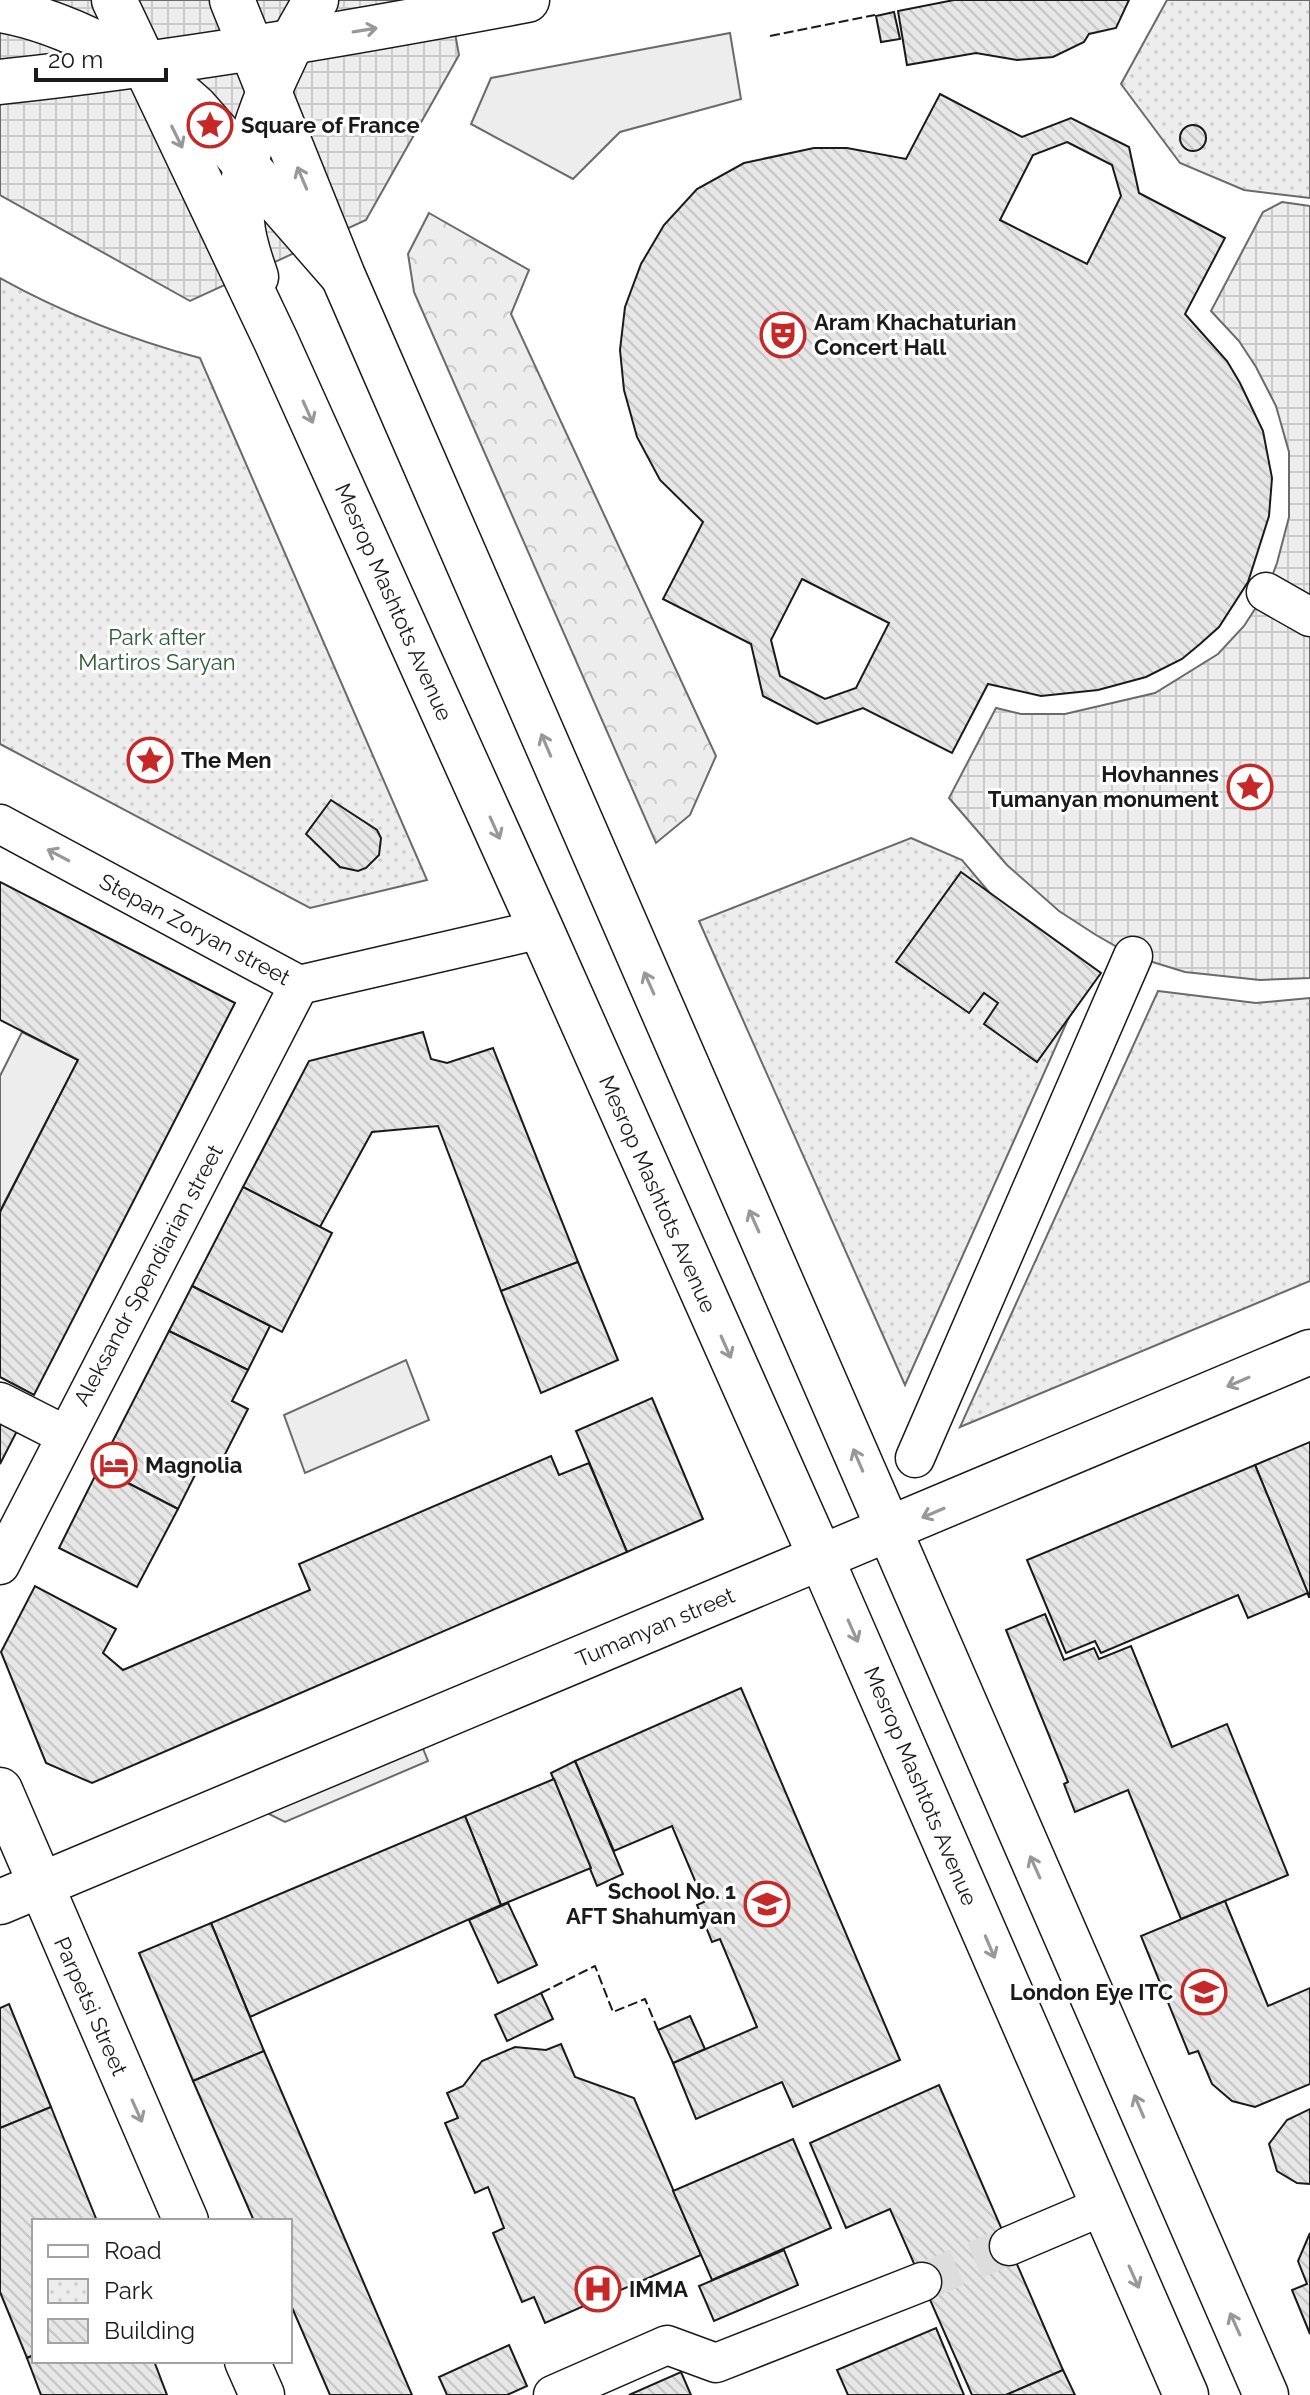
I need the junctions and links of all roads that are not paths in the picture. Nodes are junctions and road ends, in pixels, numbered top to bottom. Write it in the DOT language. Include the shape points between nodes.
graph roads {
  1 [pos="114,0"];
  2 [pos="232,0"];
  3 [pos="316,0"];
  4 [pos="527,0"];
  5 [pos="15,14"];
  6 [pos="271,45"];
  7 [pos="143,67"];
  8 [pos="0,82"];
  9 [pos="268,96"];
  10 [pos="247,169"];
  11 [pos="343,276"];
  12 [pos="276,341"];
  13 [pos="1266,592"];
  14 [pos="1310,617"];
  15 [pos="0,824"];
  16 [pos="541,929"];
  17 [pos="1133,956"];
  18 [pos="299,985"];
  19 [pos="1310,1352"];
  20 [pos="0,1402"];
  21 [pos="65,1435"];
  22 [pos="915,1458"];
  23 [pos="889,1531"];
  24 [pos="822,1560"];
  25 [pos="0,1565"];
  26 [pos="0,1790"];
  27 [pos="19,1894"];
  28 [pos="1103,2206"];
  29 [pos="185,2219"];
  30 [pos="1009,2246"];
  31 [pos="922,2282"];
  32 [pos="248,2363"];
  33 [pos="262,2395"];
  34 [pos="553,2395"];
  35 [pos="1186,2395"];
  36 [pos="1266,2395"];
  1 -- 7 [label="main road, Mesrop Mashtots Avenue"];
  2 -- 6 [label="main road"];
  3 -- 6 [label="main road"];
  6 -- 4 [label="main road, one-way"];
  5 -- 7 [label="main road"];
  6 -- 7 [label="main road"];
  6 -- 9 [label="main road"];
  7 -- 8 [label="main road"];
  7 -- 10 [label="main road" via="195,107"];
  7 -- 12 [label="main road, Mesrop Mashtots Avenue, one-way"];
  9 -- 10 [label="main road"];
  11 -- 9 [label="main road, one-way"];
  10 -- 11 [label="main road"];
  10 -- 12 [label="main road" via="244,234"];
  23 -- 11 [label="main road, one-way"];
  12 -- 16 [label="main road, Mesrop Mashtots Avenue, one-way"];
  13 -- 14 [label="street"];
  18 -- 15 [label="street, Stepan Zoryan street, one-way"];
  16 -- 18 [label="street, Stepan Zoryan street"];
  16 -- 24 [label="main road, Mesrop Mashtots Avenue, one-way"];
  17 -- 22 [label="street"];
  18 -- 21 [label="street, Aleksandr Spendiarian street"];
  19 -- 23 [label="main road, Tumanyan street, one-way"];
  20 -- 21 [label="street"];
  21 -- 25 [label="street, Aleksandr Spendiarian street"];
  23 -- 24 [label="main road, Tumanyan street"];
  36 -- 23 [label="main road, one-way"];
  24 -- 27 [label="main road, Tumanyan street"];
  24 -- 28 [label="main road, Mesrop Mashtots Avenue, one-way"];
  26 -- 27 [label="main road, Parpetsi Street"];
  27 -- 29 [label="main road, Parpetsi Street, one-way"];
  28 -- 30 [label="street"];
  28 -- 35 [label="main road, Mesrop Mashtots Avenue, one-way"];
  31 -- 34 [label="street" via="716,2363 667,2345"];
  32 -- 33 [label="main road"];
}
